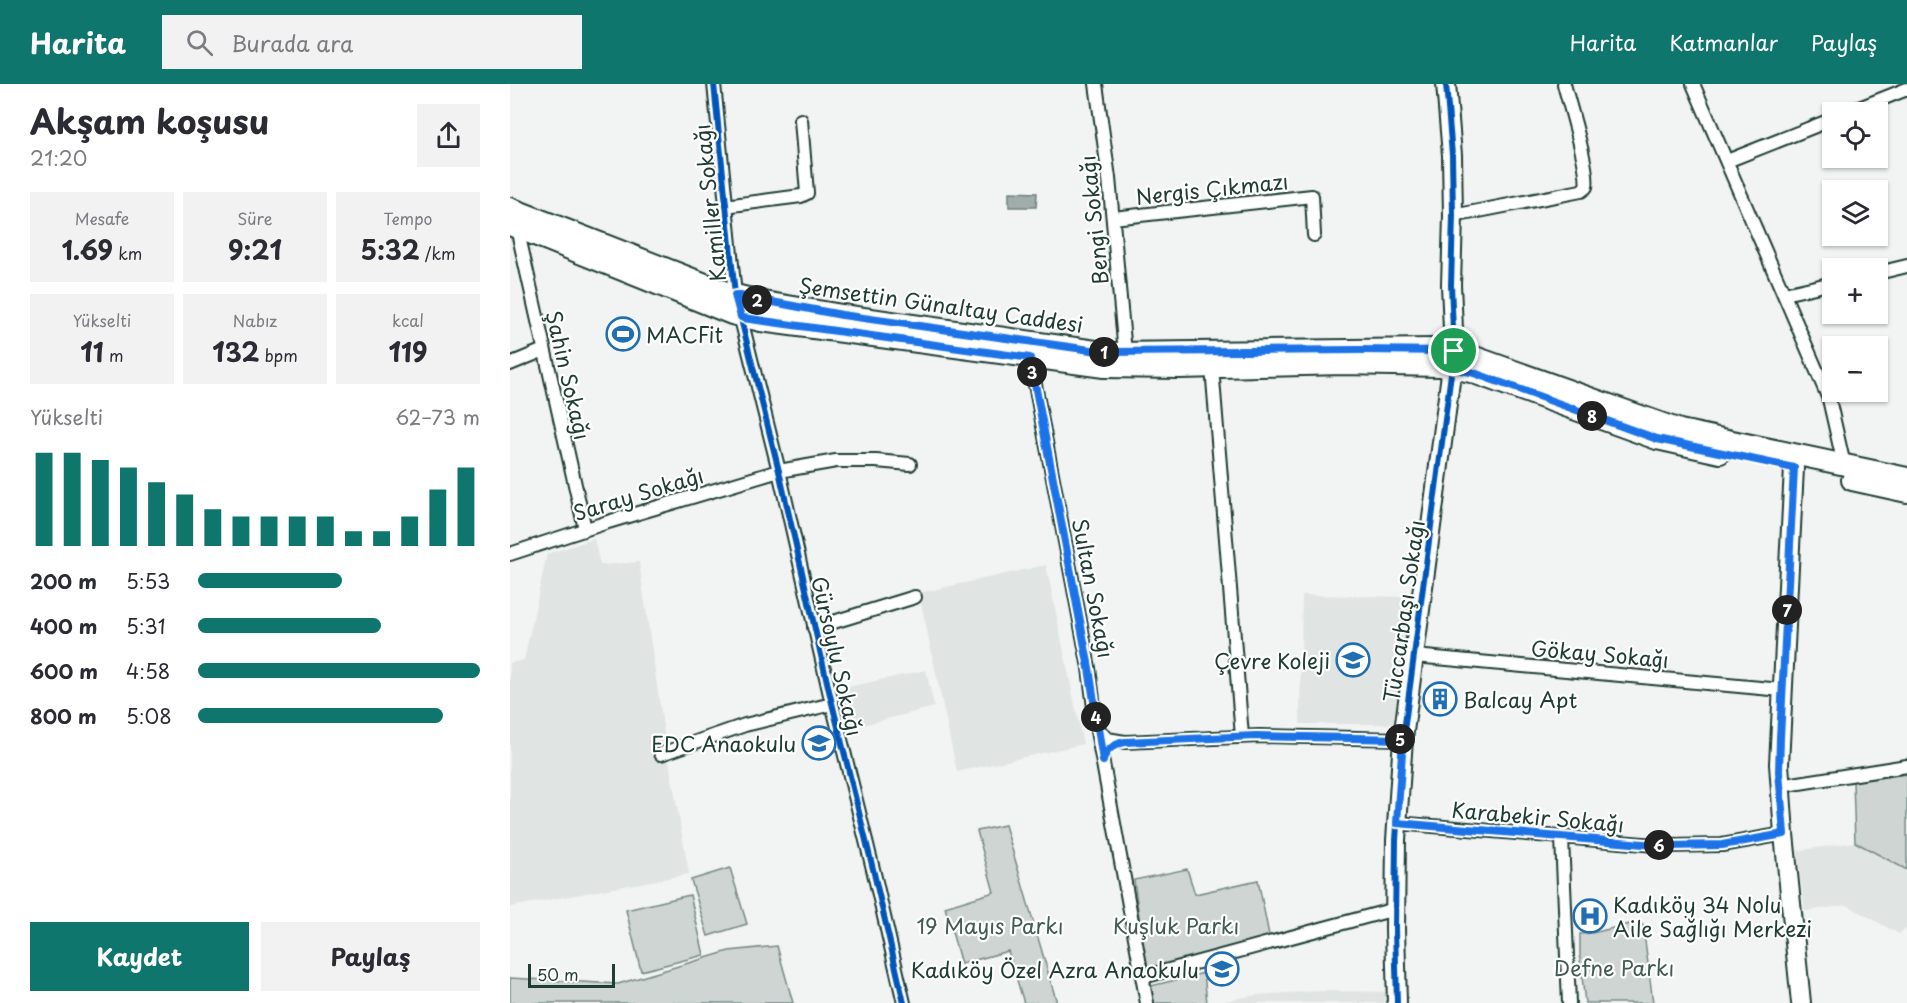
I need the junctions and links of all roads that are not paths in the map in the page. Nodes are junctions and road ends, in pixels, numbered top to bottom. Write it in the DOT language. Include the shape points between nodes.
graph roads {
  1 [pos="714,84"];
  2 [pos="1096,84"];
  3 [pos="1446,84"];
  4 [pos="1564,84"];
  5 [pos="1692,84"];
  6 [pos="1907,89"];
  7 [pos="1874,102"];
  8 [pos="801,120"];
  9 [pos="1822,123"];
  10 [pos="1727,161"];
  11 [pos="725,206"];
  12 [pos="510,208"];
  13 [pos="1453,216"];
  14 [pos="1113,218"];
  15 [pos="514,227"];
  16 [pos="1314,235"];
  17 [pos="1907,266"];
  18 [pos="1888,271"];
  19 [pos="1822,285"];
  20 [pos="1784,294"];
  21 [pos="735,295"];
  22 [pos="741,317"];
  23 [pos="544,350"];
  24 [pos="1125,353"];
  25 [pos="1030,358"];
  26 [pos="1453,359"];
  27 [pos="510,364"];
  28 [pos="1212,367"];
  29 [pos="910,464"];
  30 [pos="1844,465"];
  31 [pos="1794,468"];
  32 [pos="779,471"];
  33 [pos="1907,478"];
  34 [pos="1907,492"];
  35 [pos="585,529"];
  36 [pos="510,554"];
  37 [pos="915,597"];
  38 [pos="814,628"];
  39 [pos="1415,656"];
  40 [pos="1782,690"];
  41 [pos="832,704"];
  42 [pos="1097,726"];
  43 [pos="1242,736"];
  44 [pos="1403,739"];
  45 [pos="1125,742"];
  46 [pos="661,754"];
  47 [pos="1103,761"];
  48 [pos="1907,766"];
  49 [pos="1780,786"];
  50 [pos="1397,823"];
  51 [pos="1784,834"];
  52 [pos="1562,838"];
  53 [pos="1395,909"];
  54 [pos="1143,976"];
  55 [pos="904,1003"];
  56 [pos="1147,1003"];
  57 [pos="1397,1003"];
  58 [pos="1569,1003"];
  59 [pos="1801,1003"];
  1 -- 11 [label="street, Kamiller Sokağı"];
  2 -- 14 [label="street, Bengi Sokağı"];
  3 -- 13 [label="street, Tüccarbaşı Sokağı"];
  4 -- 13 [label="street" via="1586,187"];
  5 -- 10 [label="street"];
  6 -- 7 [label="street"];
  8 -- 11 [label="street" via="807,194"];
  9 -- 10 [label="street"];
  10 -- 20 [label="street"];
  11 -- 21 [label="street, Kamiller Sokağı"];
  12 -- 21 [label="main road, Şemsettin Günaltay Caddesi"];
  13 -- 26 [label="street, Tüccarbaşı Sokağı"];
  14 -- 16 [label="street, Nergis Çıkmazı" via="1312,196"];
  14 -- 24 [label="street, Bengi Sokağı"];
  15 -- 22 [label="main road, Şemsettin Günaltay Caddesi"];
  15 -- 23 [label="street, Şahin Sokağı"];
  17 -- 18 [label="street"];
  19 -- 20 [label="street"];
  20 -- 30 [label="street" via="1829,399"];
  21 -- 22 [label="street, Kamiller Sokağı"];
  21 -- 24 [label="main road, Şemsettin Günaltay Caddesi" via="965,334"];
  22 -- 25 [label="main road, Şemsettin Günaltay Caddesi"];
  22 -- 32 [label="street, Gürsoylu Sokağı"];
  23 -- 27 [label="street"];
  23 -- 35 [label="street, Şahin Sokağı"];
  24 -- 26 [label="main road, Şemsettin Günaltay Caddesi" via="1381,349"];
  25 -- 28 [label="main road, Şemsettin Günaltay Caddesi" via="1104,367"];
  25 -- 42 [label="street, Sultan Sokağı"];
  26 -- 28 [label="main road, Şemsettin Günaltay Caddesi"];
  26 -- 30 [label="main road, Şemsettin Günaltay Caddesi" via="1473,355 1672,428"];
  26 -- 31 [label="main road, Şemsettin Günaltay Caddesi" via="1471,372 1657,439"];
  26 -- 39 [label="street, Tüccarbaşı Sokağı"];
  28 -- 43 [label="street"];
  29 -- 32 [label="street, Saray Sokağı" via="836,461"];
  30 -- 33 [label="main road, Şemsettin Günaltay Caddesi"];
  31 -- 34 [label="main road, Şemsettin Günaltay Caddesi"];
  31 -- 40 [label="street"];
  32 -- 35 [label="street, Saray Sokağı"];
  32 -- 38 [label="street, Gürsoylu Sokağı"];
  35 -- 36 [label="street, Saray Sokağı"];
  37 -- 38 [label="street"];
  38 -- 41 [label="street, Gürsoylu Sokağı"];
  39 -- 40 [label="street, Gökay Sokağı"];
  39 -- 44 [label="street, Tüccarbaşı Sokağı"];
  40 -- 49 [label="street"];
  41 -- 46 [label="street" via="745,725"];
  41 -- 55 [label="street, Gürsoylu Sokağı"];
  42 -- 45 [label="street" via="1105,738"];
  42 -- 47 [label="street, Sultan Sokağı"];
  43 -- 44 [label="street"];
  43 -- 45 [label="street"];
  44 -- 50 [label="street, Tüccarbaşı Sokağı"];
  45 -- 47 [label="street" via="1111,748"];
  47 -- 54 [label="street, Sultan Sokağı"];
  48 -- 49 [label="street"];
  49 -- 51 [label="street"];
  50 -- 52 [label="street, Karabekir Sokağı"];
  50 -- 53 [label="street, Tüccarbaşı Sokağı"];
  51 -- 52 [label="street, Karabekir Sokağı" via="1701,846"];
  51 -- 59 [label="street"];
  52 -- 58 [label="street"];
  53 -- 54 [label="street"];
  53 -- 57 [label="street, Tüccarbaşı Sokağı"];
  54 -- 56 [label="street, Sultan Sokağı"];
}
